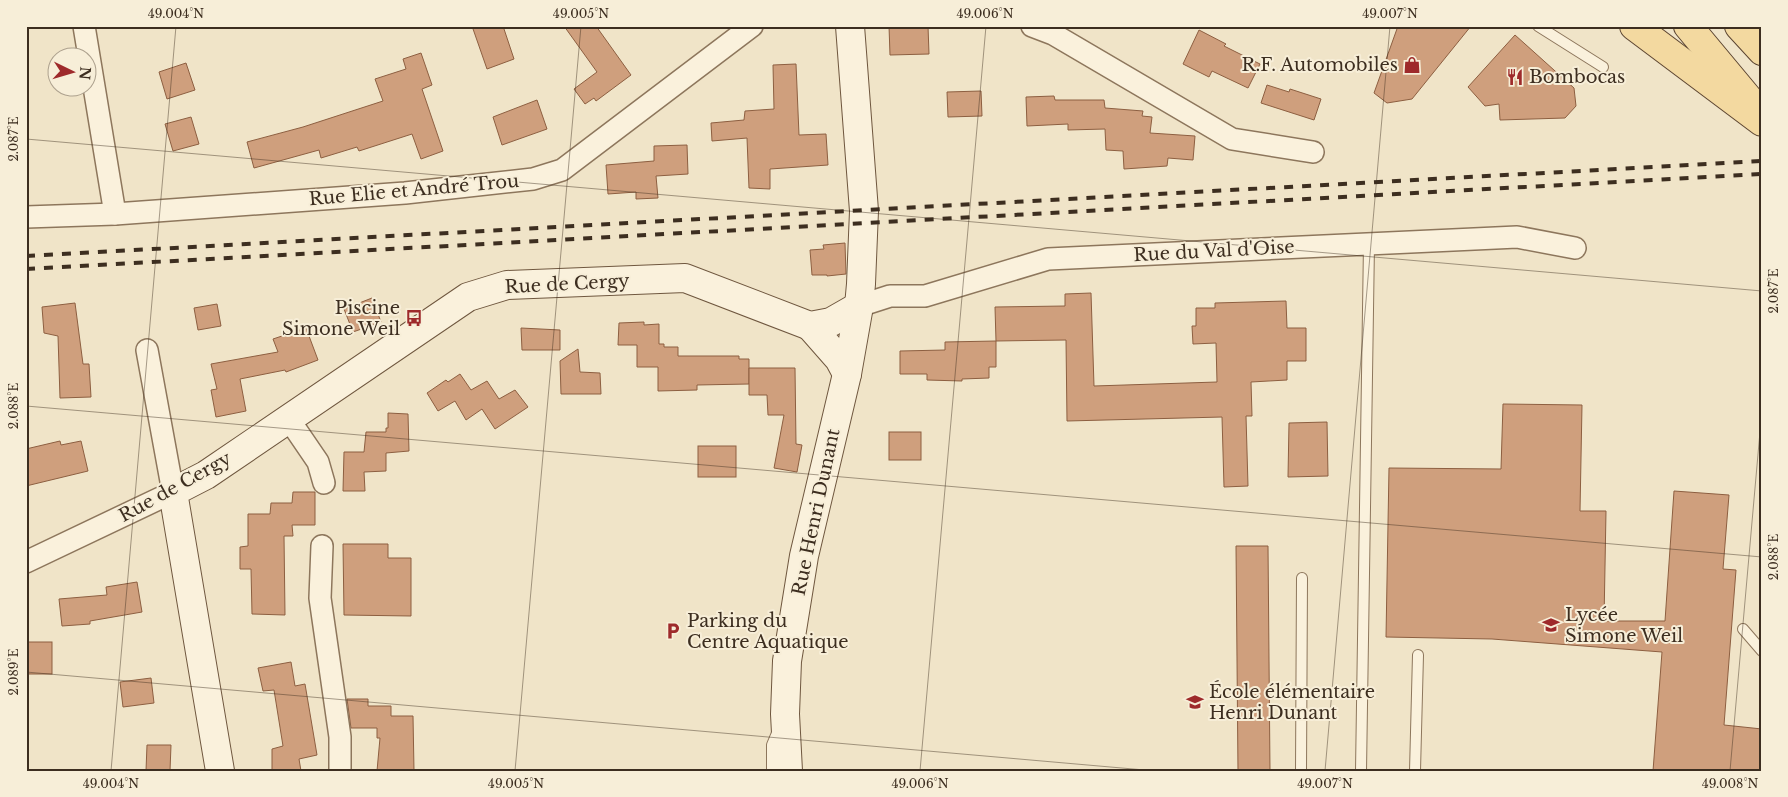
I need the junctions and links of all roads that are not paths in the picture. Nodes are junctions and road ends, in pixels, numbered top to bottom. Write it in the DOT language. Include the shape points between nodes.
graph roads {
  1 [pos="84,26"];
  2 [pos="752,26"];
  3 [pos="850,26"];
  4 [pos="1032,26"];
  5 [pos="1538,26"];
  6 [pos="1634,26"];
  7 [pos="1688,26"];
  8 [pos="1739,26"];
  9 [pos="1762,52"];
  10 [pos="1603,67"];
  11 [pos="1762,115"];
  12 [pos="1762,122"];
  13 [pos="1313,152"];
  14 [pos="115,214"];
  15 [pos="26,217"];
  16 [pos="1369,244"];
  17 [pos="1576,248"];
  18 [pos="859,306"];
  19 [pos="810,326"];
  20 [pos="147,350"];
  21 [pos="847,374"];
  22 [pos="288,418"];
  23 [pos="324,483"];
  24 [pos="173,492"];
  25 [pos="322,546"];
  26 [pos="26,562"];
  27 [pos="1302,578"];
  28 [pos="1743,629"];
  29 [pos="1762,651"];
  30 [pos="1418,655"];
  31 [pos="785,714"];
  32 [pos="220,771"];
  33 [pos="340,771"];
  34 [pos="772,771"];
  35 [pos="788,771"];
  36 [pos="1301,771"];
  37 [pos="1361,771"];
  38 [pos="1415,771"];
  1 -- 14 [label="street"];
  2 -- 14 [label="street, Rue Elie et André Trou" via="562,170 533,179 405,193"];
  3 -- 18 [label="street" via="864,212"];
  4 -- 13 [label="street" via="1053,34 1232,139"];
  5 -- 10 [label="lane"];
  6 -- 12 [label="main road"];
  7 -- 11 [label="main road"];
  8 -- 9 [label="main road"];
  14 -- 15 [label="street, Rue Elie et André Trou"];
  16 -- 17 [label="street, Rue du Val d'Oise" via="1516,237"];
  16 -- 18 [label="street, Rue du Val d'Oise" via="1048,259 925,296 890,296"];
  16 -- 37 [label="lane"];
  18 -- 19 [label="street" via="831,322"];
  18 -- 21 [label="street, Rue Henri Dunant"];
  19 -- 21 [label="street" via="839,359"];
  19 -- 22 [label="street, Rue de Cergy" via="685,278 507,285 468,297"];
  20 -- 24 [label="street"];
  21 -- 31 [label="street, Rue Henri Dunant" via="801,572 788,661"];
  22 -- 23 [label="street" via="318,462"];
  22 -- 24 [label="street, Rue de Cergy" via="206,475"];
  24 -- 26 [label="street, Rue de Cergy"];
  24 -- 32 [label="street"];
  25 -- 33 [label="street" via="320,598 340,737"];
  27 -- 36 [label="lane"];
  28 -- 29 [label="lane"];
  30 -- 38 [label="lane"];
  31 -- 34 [label="lane" via="772,746"];
  31 -- 35 [label="street, Rue Henri Dunant"];
}
